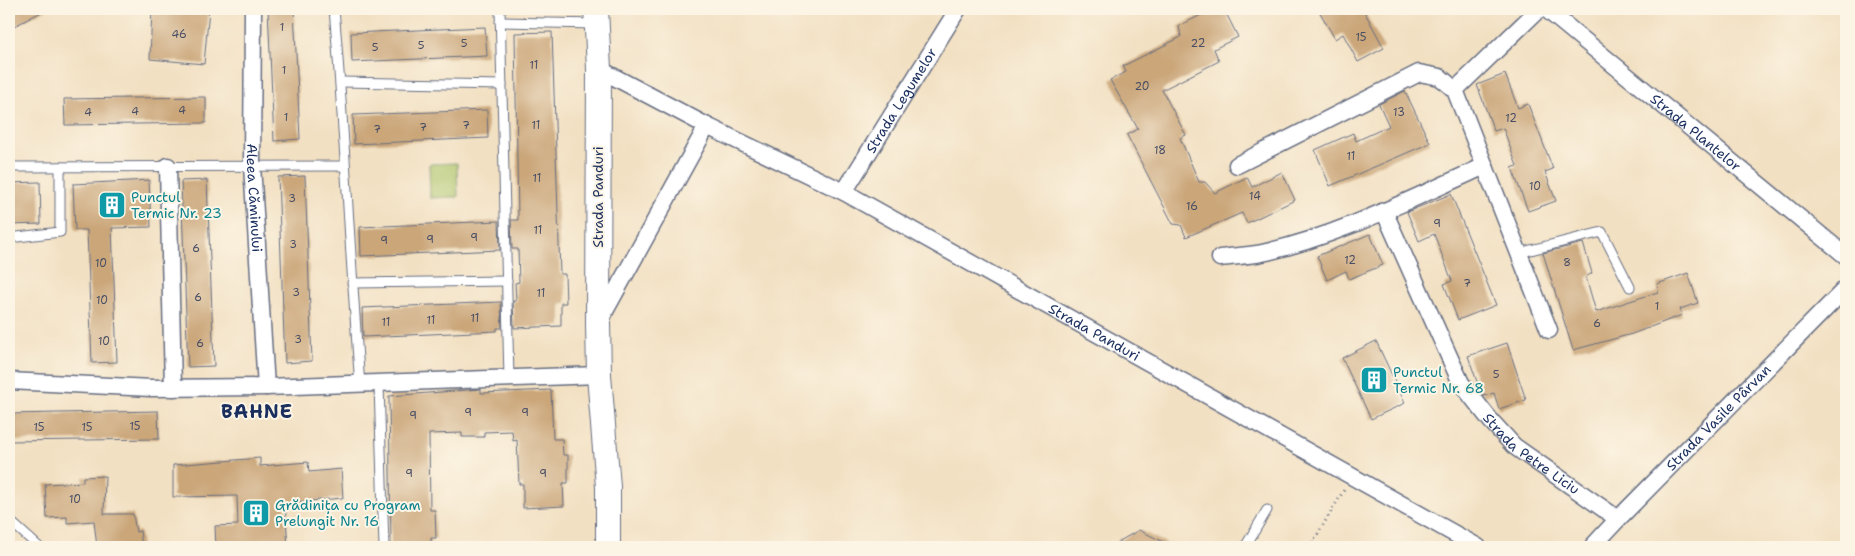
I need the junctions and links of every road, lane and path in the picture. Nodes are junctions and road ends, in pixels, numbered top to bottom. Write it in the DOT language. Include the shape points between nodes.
graph roads {
  1 [pos="253,9"];
  2 [pos="334,9"];
  3 [pos="500,9"];
  4 [pos="958,9"];
  5 [pos="1539,9"];
  6 [pos="1546,9"];
  7 [pos="596,17"];
  8 [pos="500,22"];
  9 [pos="599,69"];
  10 [pos="341,82"];
  11 [pos="502,86"];
  12 [pos="1455,90"];
  13 [pos="707,126"];
  14 [pos="252,165"];
  15 [pos="1237,165"];
  16 [pos="168,166"];
  17 [pos="345,166"];
  18 [pos="1485,166"];
  19 [pos="9,167"];
  20 [pos="60,167"];
  21 [pos="844,192"];
  22 [pos="1384,211"];
  23 [pos="9,238"];
  24 [pos="1519,253"];
  25 [pos="1846,256"];
  26 [pos="1220,258"];
  27 [pos="507,281"];
  28 [pos="352,283"];
  29 [pos="1630,287"];
  30 [pos="1846,288"];
  31 [pos="598,324"];
  32 [pos="1549,330"];
  33 [pos="600,375"];
  34 [pos="509,379"];
  35 [pos="9,381"];
  36 [pos="360,385"];
  37 [pos="379,385"];
  38 [pos="172,388"];
  39 [pos="266,388"];
  40 [pos="1352,476"];
  41 [pos="1267,510"];
  42 [pos="1618,519"];
  43 [pos="9,520"];
  44 [pos="39,547"];
  45 [pos="384,547"];
  46 [pos="608,547"];
  47 [pos="1245,547"];
  48 [pos="1310,547"];
  49 [pos="1478,547"];
  50 [pos="1592,547"];
  1 -- 14 [label="street, Aleea Căminului"];
  2 -- 10 [label="lane"];
  3 -- 8 [label="lane"];
  4 -- 21 [label="street, Strada Legumelor"];
  5 -- 12 [label="street"];
  6 -- 25 [label="street, Strada Plantelor"];
  7 -- 8 [label="lane"];
  7 -- 9 [label="street, Strada Panduri"];
  8 -- 11 [label="lane"];
  9 -- 13 [label="street, Strada Panduri"];
  9 -- 31 [label="street, Strada Panduri"];
  10 -- 11 [label="lane"];
  10 -- 17 [label="lane"];
  11 -- 27 [label="lane"];
  12 -- 15 [label="street" via="1440,77 1419,73"];
  12 -- 18 [label="street"];
  13 -- 21 [label="street, Strada Panduri"];
  13 -- 31 [label="street"];
  14 -- 16 [label="lane"];
  14 -- 17 [label="lane"];
  14 -- 39 [label="street, Aleea Căminului"];
  16 -- 20 [label="lane"];
  16 -- 38 [label="street"];
  17 -- 28 [label="lane"];
  18 -- 22 [label="street"];
  18 -- 24 [label="street"];
  19 -- 20 [label="lane"];
  20 -- 23 [label="lane" via="60,232"];
  21 -- 40 [label="street, Strada Panduri"];
  22 -- 26 [label="street" via="1316,238 1261,254"];
  22 -- 42 [label="street, Strada Petre Liciu" via="1461,383 1514,446"];
  24 -- 29 [label="lane" via="1602,232"];
  24 -- 32 [label="street"];
  27 -- 28 [label="lane"];
  27 -- 34 [label="lane"];
  28 -- 36 [label="lane"];
  30 -- 42 [label="street, Strada Vasile Pârvan"];
  31 -- 33 [label="street, Strada Panduri"];
  33 -- 34 [label="street"];
  33 -- 46 [label="street, Strada Panduri" via="608,486"];
  34 -- 37 [label="street"];
  35 -- 38 [label="street"];
  36 -- 37 [label="street"];
  36 -- 39 [label="street"];
  37 -- 45 [label="lane"];
  38 -- 39 [label="street"];
  40 -- 48 [label="path"];
  40 -- 49 [label="street, Strada Panduri"];
  41 -- 47 [label="lane"];
  42 -- 50 [label="street, Strada Vasile Pârvan"];
  43 -- 44 [label="lane"];
}
